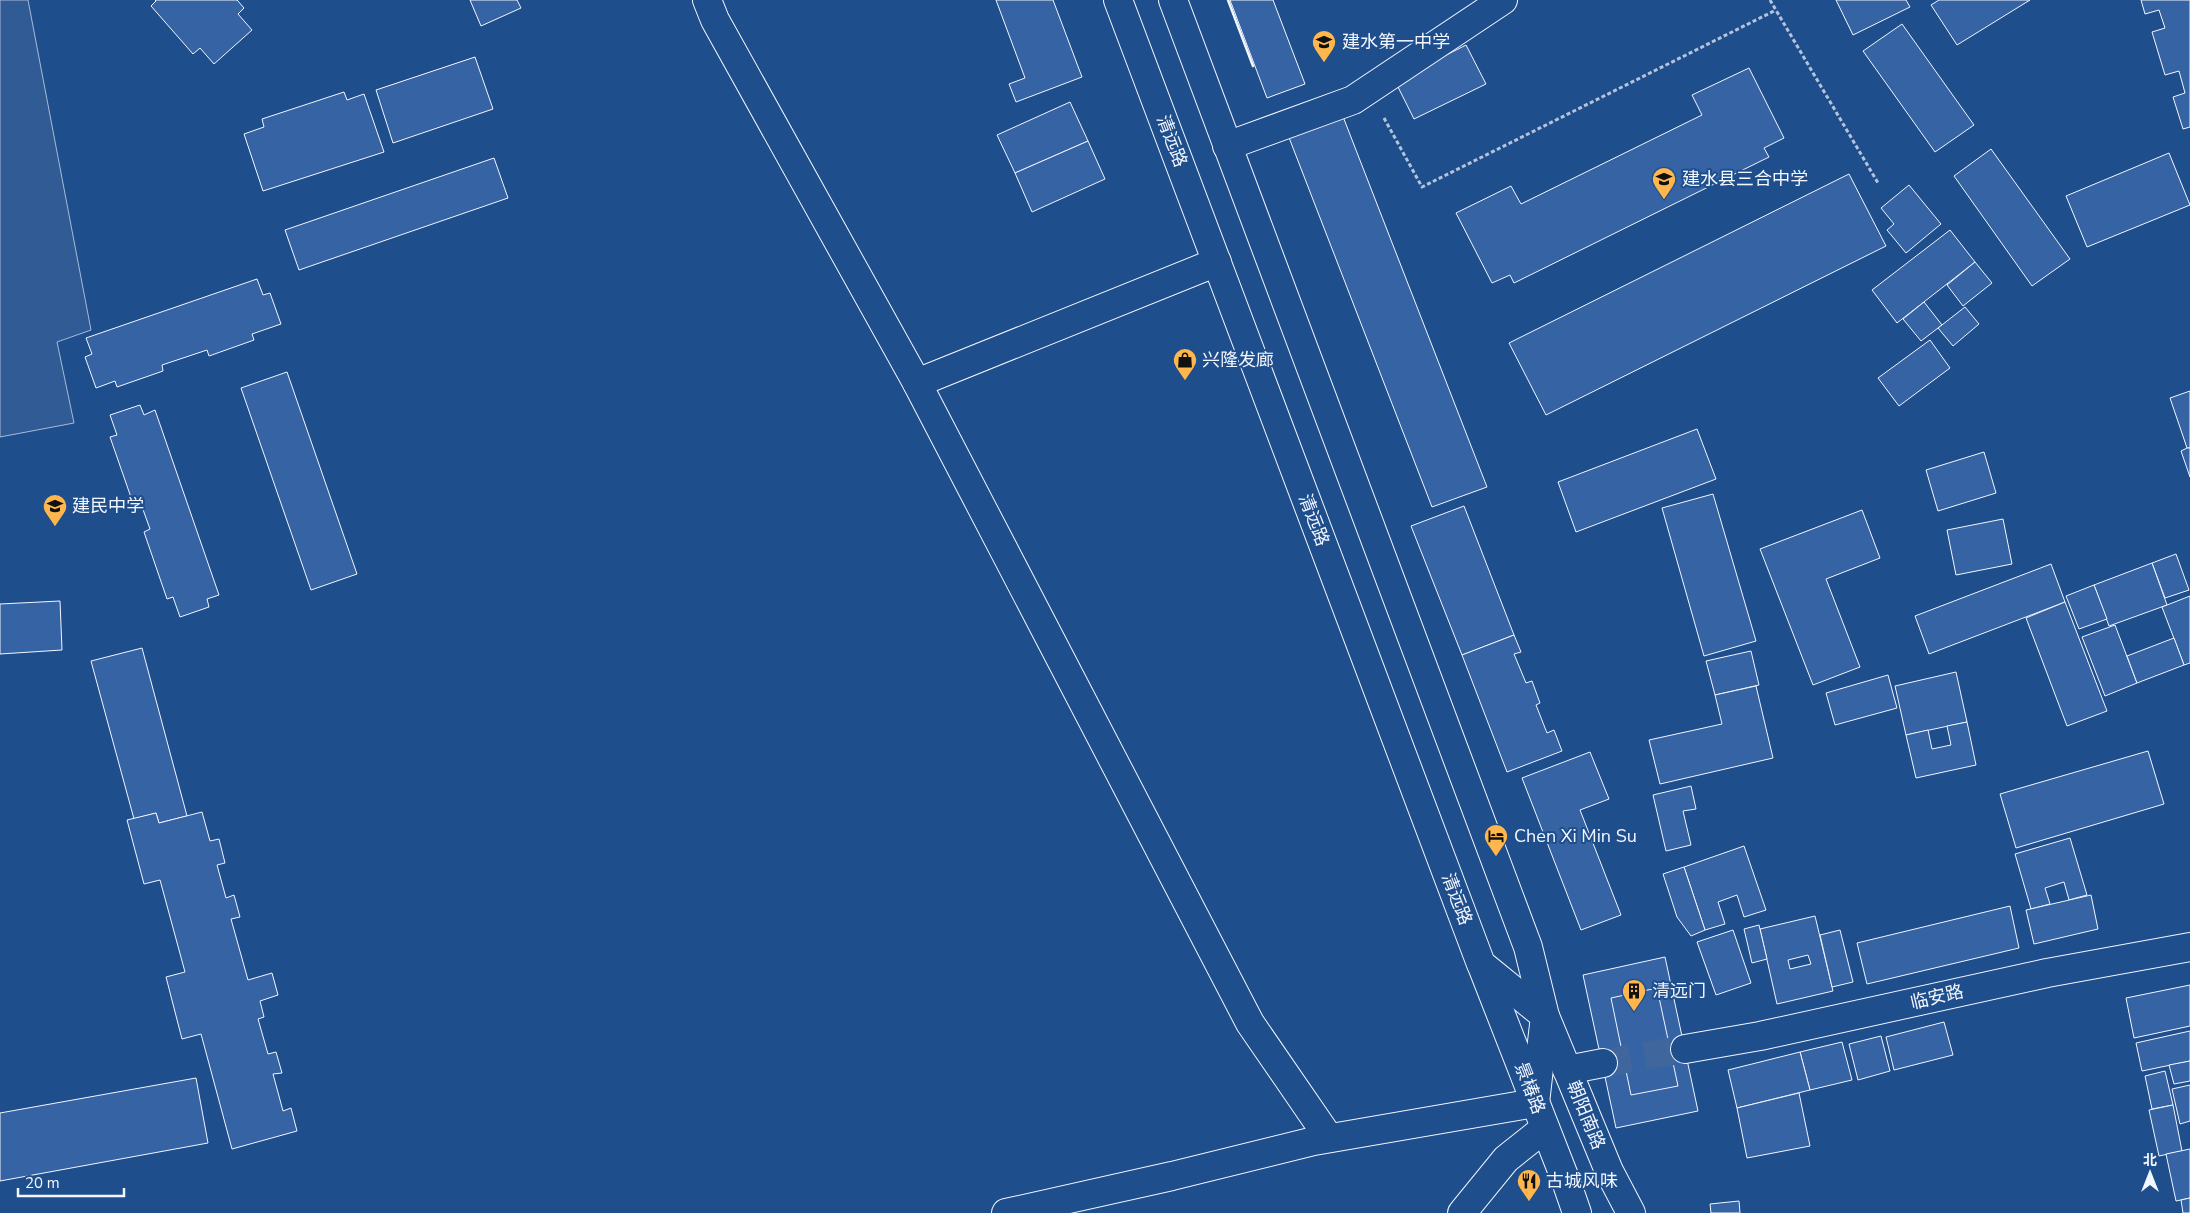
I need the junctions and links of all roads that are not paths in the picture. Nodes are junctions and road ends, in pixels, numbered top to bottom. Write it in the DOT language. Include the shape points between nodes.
graph roads {
  1 [pos="707,0"];
  2 [pos="1118,0"];
  3 [pos="1172,0"];
  4 [pos="1503,0"];
  5 [pos="1227,146"];
  6 [pos="1217,262"];
  7 [pos="917,383"];
  8 [pos="2190,946"];
  9 [pos="1482,964"];
  10 [pos="1545,1016"];
  11 [pos="1685,1049"];
  12 [pos="1603,1063"];
  13 [pos="1567,1070"];
  14 [pos="1536,1103"];
  15 [pos="1545,1128"];
  16 [pos="1329,1138"];
  17 [pos="1006,1213"];
  18 [pos="1462,1213"];
  19 [pos="1577,1213"];
  20 [pos="1631,1213"];
  1 -- 7 [label="street" via="715,20"];
  2 -- 6 [label="street, 清远路"];
  3 -- 5 [label="street"];
  4 -- 5 [label="street" via="1352,100"];
  5 -- 10 [label="street" via="1528,947"];
  6 -- 7 [label="street"];
  6 -- 9 [label="street, 清远路"];
  7 -- 16 [label="street" via="1250,1024"];
  8 -- 11 [label="street, 临安路" via="2047,972 1760,1036"];
  9 -- 10 [label="street, 清远路"];
  9 -- 14 [label="street, 景椿路"];
  10 -- 13 [label="street, 朝阳南路"];
  10 -- 14 [label="street"];
  12 -- 13 [label="street"];
  13 -- 20 [label="street, 朝阳南路" via="1609,1171"];
  14 -- 15 [label="street, 景椿路"];
  14 -- 16 [label="street"];
  15 -- 18 [label="street" via="1506,1159"];
  15 -- 19 [label="street, 景椿路"];
  16 -- 17 [label="street"];
}
